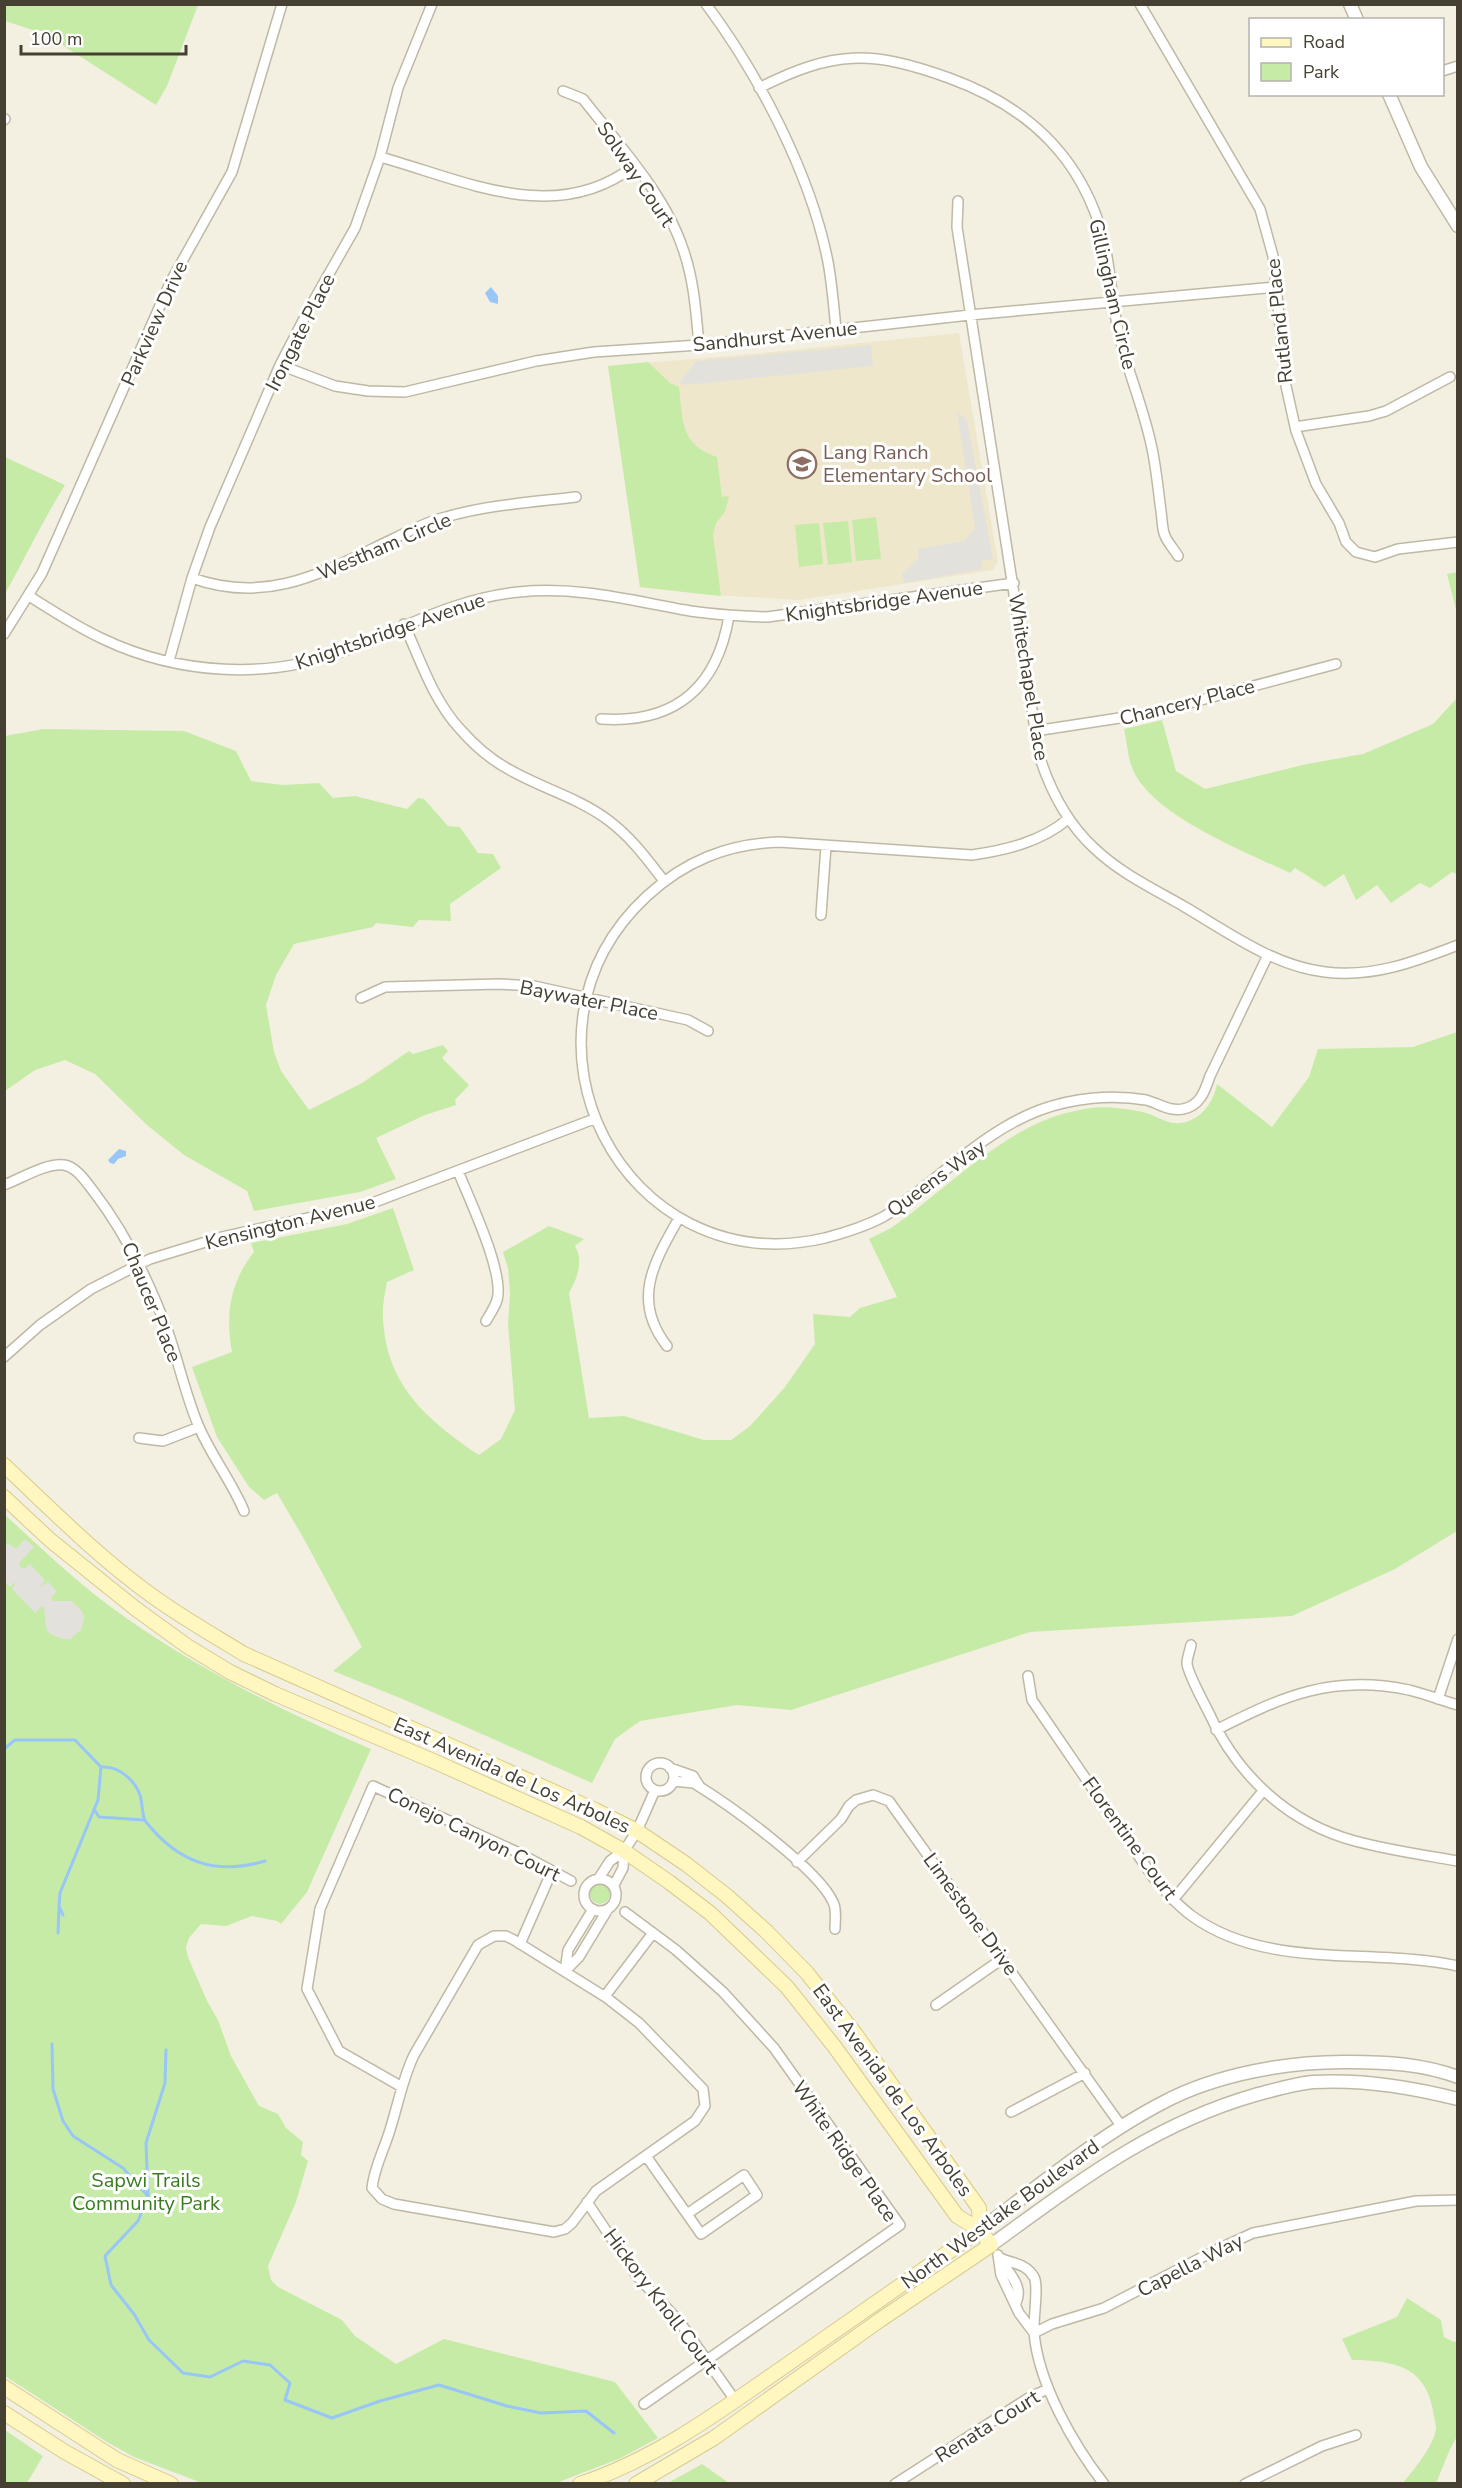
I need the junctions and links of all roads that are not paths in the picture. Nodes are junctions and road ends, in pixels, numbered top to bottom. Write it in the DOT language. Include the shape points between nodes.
graph roads {
  1 [pos="282,4"];
  2 [pos="432,4"];
  3 [pos="706,4"];
  4 [pos="1140,4"];
  5 [pos="1350,4"];
  6 [pos="1356,18"];
  7 [pos="759,88"];
  8 [pos="563,91"];
  9 [pos="1390,96"];
  10 [pos="380,157"];
  11 [pos="634,166"];
  12 [pos="958,201"];
  13 [pos="1458,226"];
  14 [pos="1276,287"];
  15 [pos="1114,301"];
  16 [pos="970,315"];
  17 [pos="836,330"];
  18 [pos="699,345"];
  19 [pos="280,365"];
  20 [pos="1450,377"];
  21 [pos="1295,428"];
  22 [pos="576,497"];
  23 [pos="1458,542"];
  24 [pos="1178,556"];
  25 [pos="192,578"];
  26 [pos="1014,583"];
  27 [pos="29,596"];
  28 [pos="729,616"];
  29 [pos="404,624"];
  30 [pos="4,634"];
  31 [pos="169,661"];
  32 [pos="1336,664"];
  33 [pos="601,719"];
  34 [pos="1035,731"];
  35 [pos="1068,819"];
  36 [pos="826,846"];
  37 [pos="664,881"];
  38 [pos="821,915"];
  39 [pos="1458,945"];
  40 [pos="1268,955"];
  41 [pos="362,998"];
  42 [pos="586,998"];
  43 [pos="708,1031"];
  44 [pos="594,1119"];
  45 [pos="459,1171"];
  46 [pos="4,1185"];
  47 [pos="679,1218"];
  48 [pos="140,1264"];
  49 [pos="486,1321"];
  50 [pos="667,1346"];
  51 [pos="4,1358"];
  52 [pos="199,1427"];
  53 [pos="139,1438"];
  54 [pos="4,1465"];
  55 [pos="4,1497"];
  56 [pos="244,1512"];
  57 [pos="1458,1639"];
  58 [pos="1191,1645"];
  59 [pos="1028,1676"];
  60 [pos="1438,1699"];
  61 [pos="1458,1705"];
  62 [pos="1216,1730"];
  63 [pos="670,1768"];
  64 [pos="673,1782"];
  65 [pos="700,1786"];
  66 [pos="655,1790"];
  67 [pos="1263,1791"];
  68 [pos="637,1831"];
  69 [pos="624,1851"];
  70 [pos="1458,1861"];
  71 [pos="797,1862"];
  72 [pos="552,1871"];
  73 [pos="598,1878"];
  74 [pos="572,1881"];
  75 [pos="614,1885"];
  76 [pos="1173,1900"];
  77 [pos="593,1909"];
  78 [pos="608,1909"];
  79 [pos="624,1912"];
  80 [pos="835,1929"];
  81 [pos="653,1933"];
  82 [pos="520,1944"];
  83 [pos="1002,1959"];
  84 [pos="1458,1966"];
  85 [pos="565,1971"];
  86 [pos="605,1996"];
  87 [pos="936,2005"];
  88 [pos="1084,2073"];
  89 [pos="1458,2077"];
  90 [pos="402,2087"];
  91 [pos="1458,2099"];
  92 [pos="1011,2112"];
  93 [pos="1122,2127"];
  94 [pos="646,2156"];
  95 [pos="1458,2200"];
  96 [pos="587,2202"];
  97 [pos="687,2214"];
  98 [pos="980,2230"];
  99 [pos="991,2245"];
  100 [pos="1000,2258"];
  101 [pos="1034,2295"];
  102 [pos="1016,2303"];
  103 [pos="1034,2333"];
  104 [pos="707,2360"];
  105 [pos="4,2387"];
  106 [pos="1048,2389"];
  107 [pos="735,2400"];
  108 [pos="644,2404"];
  109 [pos="4,2413"];
  110 [pos="1356,2435"];
  111 [pos="123,2484"];
  112 [pos="171,2484"];
  113 [pos="580,2484"];
  114 [pos="636,2484"];
  115 [pos="895,2484"];
  116 [pos="1104,2484"];
  117 [pos="1245,2484"];
  1 -- 27 [label="street, Parkview Drive" via="232,172 170,283 56,545"];
  2 -- 10 [label="street, Irongate Place" via="398,88"];
  3 -- 7 [label="street"];
  4 -- 14 [label="street, Rutland Place" via="1260,209 1268,233"];
  5 -- 6 [label="street"];
  7 -- 15 [label="street, Gillingham Circle" via="813,64 864,58 915,66 1001,101 1028,120 1071,164 1095,212"];
  7 -- 17 [label="street" via="790,147 813,205 828,262"];
  8 -- 11 [label="street, Solway Court" via="583,99"];
  9 -- 13 [label="street" via="1421,167"];
  10 -- 11 [label="street" via="505,193 537,198 589,190"];
  10 -- 19 [label="street, Irongate Place" via="355,228"];
  11 -- 18 [label="street, Solway Court" via="664,209 683,249 693,289"];
  12 -- 16 [label="street, Whitechapel Place" via="957,227"];
  14 -- 15 [label="street, Sandhurst Avenue"];
  14 -- 21 [label="street, Rutland Place" via="1286,386"];
  15 -- 16 [label="street, Sandhurst Avenue"];
  15 -- 24 [label="street, Gillingham Circle" via="1119,334 1152,445 1164,534"];
  16 -- 17 [label="street, Sandhurst Avenue"];
  16 -- 26 [label="street, Whitechapel Place"];
  17 -- 18 [label="street, Sandhurst Avenue"];
  18 -- 19 [label="street, Sandhurst Avenue" via="567,356 405,392 335,386"];
  19 -- 25 [label="street, Irongate Place"];
  20 -- 21 [label="street" via="1386,411"];
  21 -- 23 [label="street, Rutland Place" via="1317,484 1340,523 1346,542 1356,552 1375,557 1398,549"];
  22 -- 25 [label="street, Westham Circle" via="446,517 335,567 281,586 238,588"];
  25 -- 31 [label="street, Irongate Place"];
  26 -- 28 [label="street, Knightsbridge Avenue" via="804,614"];
  26 -- 34 [label="street, Whitechapel Place"];
  27 -- 30 [label="street, Parkview Drive"];
  27 -- 31 [label="street, Knightsbridge Avenue" via="104,640"];
  28 -- 29 [label="street, Knightsbridge Avenue" via="602,594 548,590 484,597"];
  28 -- 33 [label="street" via="717,662 689,696 650,716"];
  29 -- 31 [label="street, Knightsbridge Avenue" via="347,650 288,666 232,671"];
  29 -- 37 [label="street" via="438,699 465,734 509,770 608,820 637,846"];
  32 -- 34 [label="street, Chancery Place" via="1152,713"];
  34 -- 35 [label="street, Whitechapel Place" via="1047,780"];
  35 -- 36 [label="street, Queens Way" via="1045,835 1024,843 972,855"];
  35 -- 40 [label="street, Whitechapel Place" via="1093,848 1119,869"];
  36 -- 37 [label="street, Queens Way" via="779,842 737,847 714,853"];
  36 -- 38 [label="street"];
  37 -- 42 [label="street, Queens Way" via="614,934 597,964"];
  39 -- 40 [label="street, Whitechapel Place" via="1414,963 1353,974 1295,966"];
  40 -- 47 [label="street, Queens Way" via="1204,1093 1191,1107 1175,1110 1147,1101 1108,1097 1042,1109 999,1131 884,1217 824,1238 788,1243 749,1241 714,1234"];
  41 -- 42 [label="street, Baywater Place" via="385,987 499,984 534,986"];
  42 -- 43 [label="street, Baywater Place" via="688,1020"];
  42 -- 44 [label="street, Queens Way" via="581,1060"];
  44 -- 45 [label="street, Kensington Avenue"];
  44 -- 47 [label="street, Queens Way" via="628,1176"];
  45 -- 48 [label="street, Kensington Avenue" via="367,1205 222,1237"];
  45 -- 49 [label="street" via="498,1281 497,1299"];
  46 -- 48 [label="street, Chaucer Place" via="47,1167 73,1168 119,1224"];
  47 -- 50 [label="street" via="657,1256 648,1293 649,1315"];
  48 -- 51 [label="street, Kensington Avenue" via="91,1289 40,1325"];
  48 -- 52 [label="street, Chaucer Place" via="168,1332"];
  52 -- 53 [label="street" via="163,1441"];
  52 -- 56 [label="street, Chaucer Place"];
  54 -- 68 [label="main road, East Avenida de Los Arboles" via="67,1525 150,1594 244,1654"];
  55 -- 69 [label="main road, East Avenida de Los Arboles" via="50,1540 136,1609 230,1672 580,1827"];
  57 -- 60 [label="street"];
  58 -- 62 [label="street" via="1187,1664"];
  59 -- 76 [label="street, Florentine Court" via="1032,1700 1153,1877"];
  60 -- 61 [label="street"];
  60 -- 62 [label="street" via="1384,1686 1338,1686 1289,1696"];
  62 -- 67 [label="street"];
  63 -- 64 [label="street"];
  63 -- 65 [label="street" via="693,1776"];
  63 -- 66 [label="street" via="663,1763 650,1767 646,1780"];
  64 -- 65 [label="street"];
  64 -- 66 [label="street" via="664,1790"];
  65 -- 71 [label="street"];
  66 -- 68 [label="street"];
  67 -- 70 [label="street" via="1330,1833"];
  67 -- 76 [label="street"];
  68 -- 69 [label="street"];
  68 -- 98 [label="main road, East Avenida de Los Arboles" via="727,1896 807,1973 854,2032 979,2208"];
  69 -- 73 [label="street" via="610,1861"];
  69 -- 75 [label="street" via="623,1868"];
  69 -- 98 [label="main road, East Avenida de Los Arboles" via="710,1913 787,1987 957,2216"];
  71 -- 80 [label="street" via="828,1892 835,1905"];
  71 -- 83 [label="street, Limestone Drive" via="856,1800 882,1797 896,1807"];
  72 -- 74 [label="street, Conejo Canyon Court"];
  72 -- 82 [label="street"];
  72 -- 90 [label="street, Conejo Canyon Court" via="373,1786 320,1909 307,1989 339,2051"];
  73 -- 75 [label="street"];
  73 -- 77 [label="street" via="589,1882 584,1892"];
  75 -- 78 [label="street" via="616,1900"];
  76 -- 84 [label="street, Florentine Court" via="1213,1929 1256,1946"];
  77 -- 78 [label="street"];
  77 -- 85 [label="street" via="568,1950"];
  78 -- 85 [label="street" via="579,1957"];
  79 -- 81 [label="street, White Ridge Place"];
  81 -- 86 [label="street"];
  81 -- 104 [label="street, White Ridge Place" via="723,1992 774,2048 900,2225"];
  82 -- 85 [label="street"];
  82 -- 90 [label="street" via="506,1936 494,1936 478,1945 414,2055"];
  83 -- 87 [label="street"];
  83 -- 88 [label="street, Limestone Drive"];
  85 -- 86 [label="street"];
  86 -- 94 [label="street" via="639,2023 698,2083 705,2098 705,2106 695,2121"];
  88 -- 92 [label="street"];
  88 -- 93 [label="street, Limestone Drive"];
  89 -- 93 [label="street, North Westlake Boulevard" via="1392,2062 1324,2062 1261,2070 1186,2092"];
  90 -- 96 [label="street" via="373,2173 372,2188 382,2199 393,2205 554,2232 565,2229"];
  91 -- 99 [label="street, North Westlake Boulevard" via="1388,2085 1318,2082 1225,2104 1129,2148"];
  93 -- 98 [label="street, North Westlake Boulevard"];
  94 -- 96 [label="street" via="596,2191"];
  94 -- 97 [label="street"];
  95 -- 103 [label="street, Capella Way" via="1416,2200 1252,2233 1104,2308"];
  96 -- 104 [label="street, Hickory Knoll Court" via="636,2275 680,2321"];
  97 -- 97 [label="street" via="744,2175 758,2195 701,2234"];
  98 -- 99 [label="main road, East Avenida de Los Arboles"];
  98 -- 107 [label="main road, North Westlake Boulevard"];
  99 -- 100 [label="street, East Avenida de Los Arboles"];
  99 -- 114 [label="main road, North Westlake Boulevard" via="714,2439"];
  100 -- 101 [label="street, East Avenida de Los Arboles" via="1027,2268 1036,2281"];
  100 -- 102 [label="street, East Avenida de Los Arboles" via="1000,2275"];
  101 -- 102 [label="street"];
  101 -- 103 [label="street, East Avenida de Los Arboles"];
  102 -- 103 [label="street, East Avenida de Los Arboles"];
  103 -- 106 [label="street, East Avenida de Los Arboles"];
  104 -- 107 [label="street, Hickory Knoll Court"];
  104 -- 108 [label="street, White Ridge Place"];
  105 -- 112 [label="main road" via="117,2460"];
  106 -- 115 [label="street, Renata Court"];
  106 -- 116 [label="street, East Avenida de Los Arboles" via="1069,2431"];
  107 -- 113 [label="main road, North Westlake Boulevard" via="656,2452"];
  109 -- 111 [label="main road"];
  110 -- 117 [label="street" via="1322,2446"];
}
